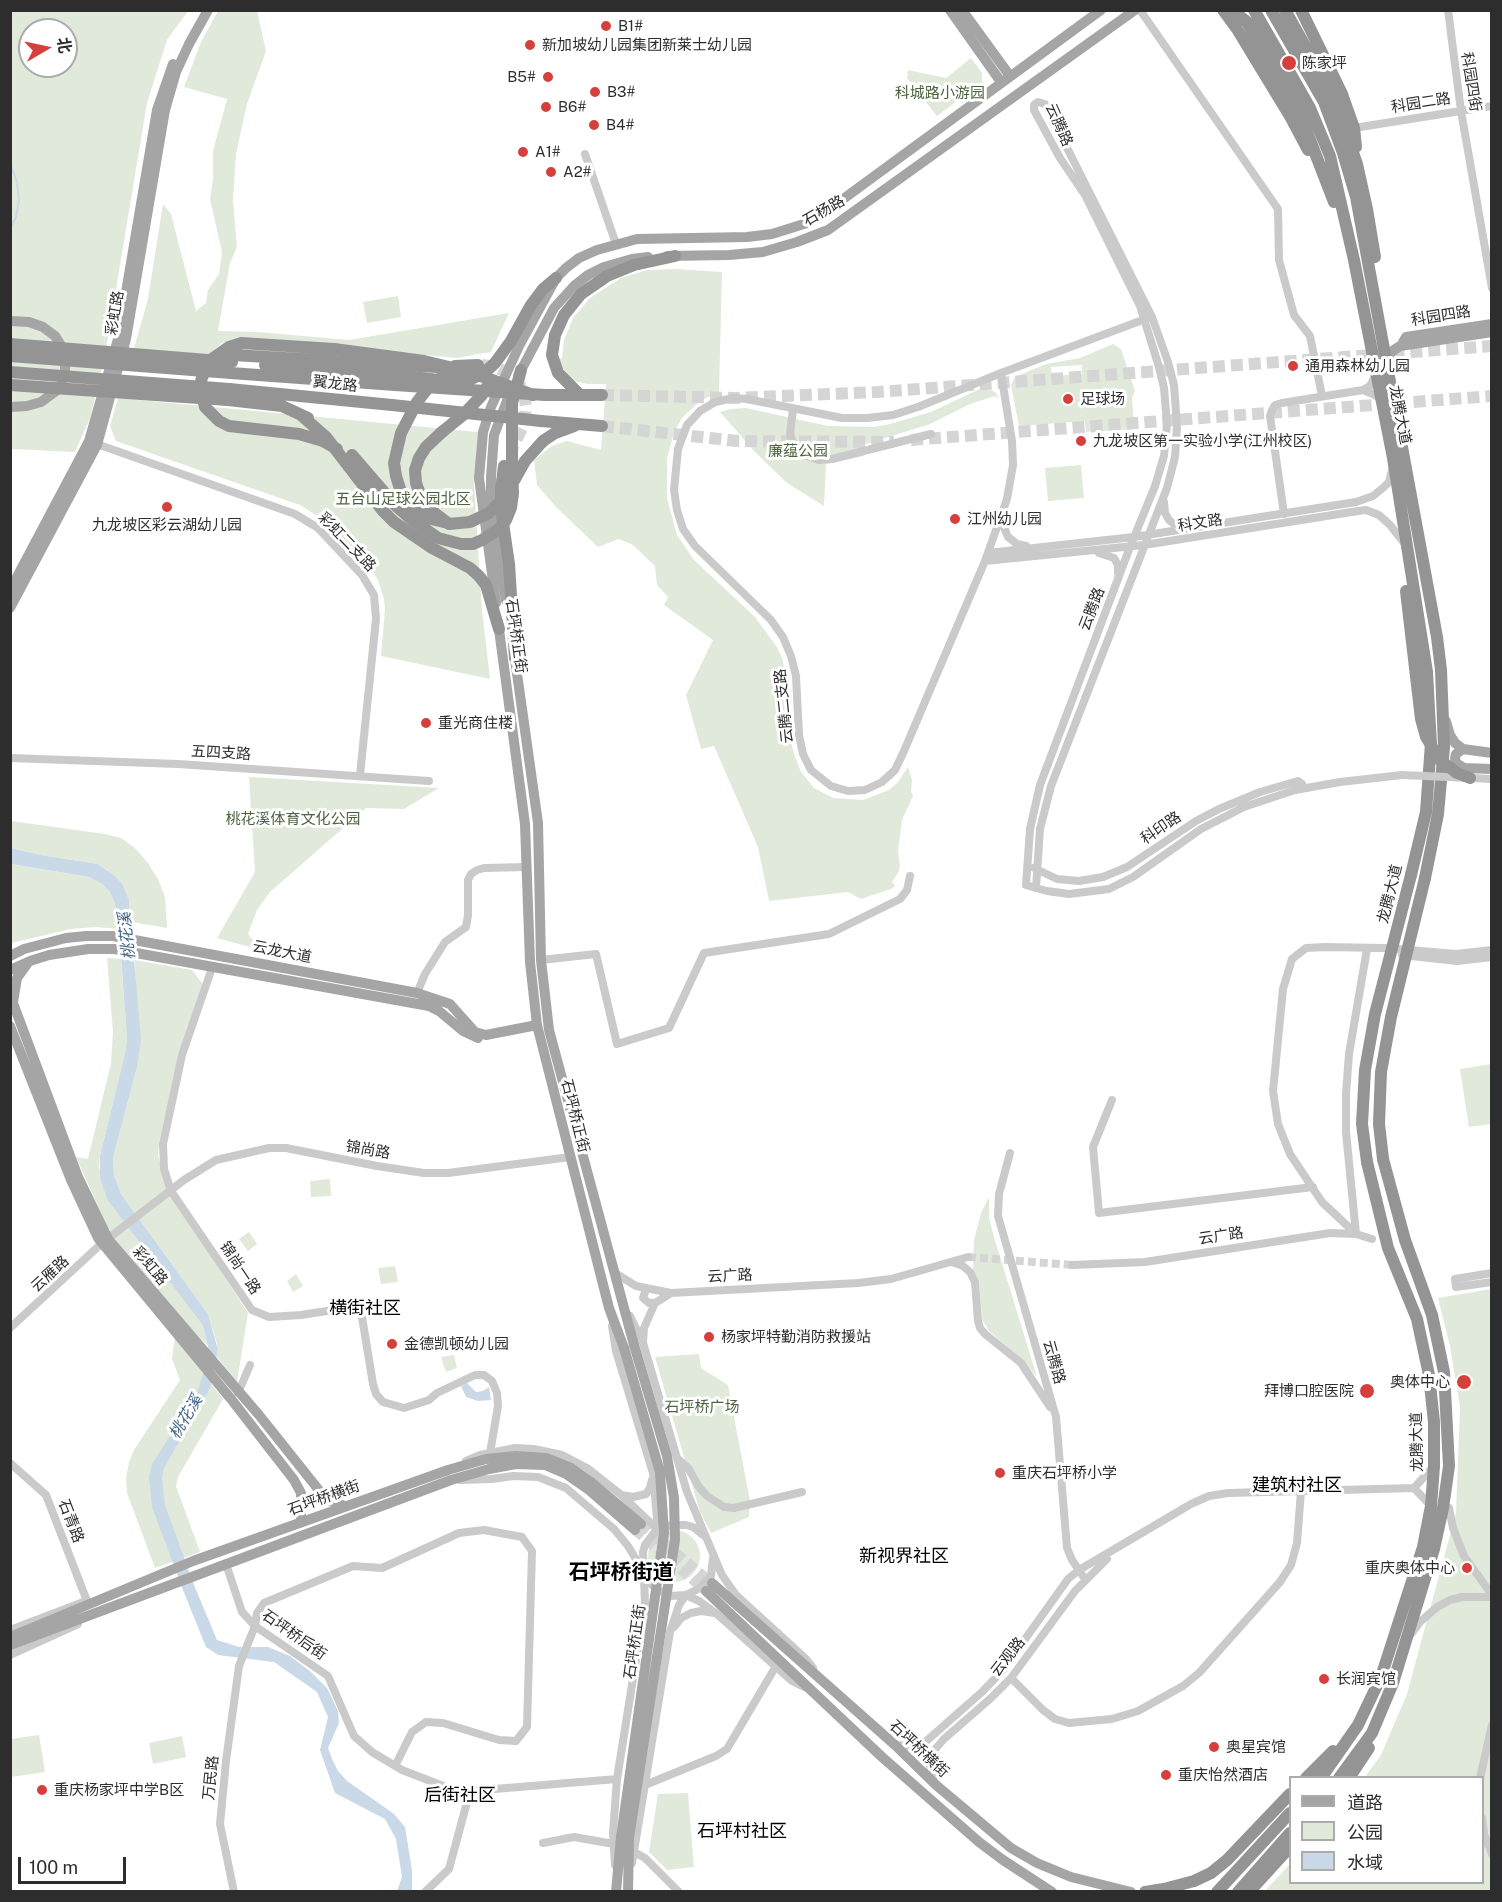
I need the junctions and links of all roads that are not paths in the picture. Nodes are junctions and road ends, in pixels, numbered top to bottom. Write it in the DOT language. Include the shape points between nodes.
graph roads {
  1 [pos="200,10"];
  2 [pos="208,10"];
  3 [pos="950,10"];
  4 [pos="962,10"];
  5 [pos="1101,10"];
  6 [pos="1136,10"];
  7 [pos="1140,10"];
  8 [pos="1254,10"];
  9 [pos="1271,10"];
  10 [pos="1286,10"];
  11 [pos="1447,10"];
  12 [pos="1225,11"];
  13 [pos="1301,13"];
  14 [pos="1005,79"];
  15 [pos="1491,106"];
  16 [pos="1461,111"];
  17 [pos="1354,128"];
  18 [pos="585,154"];
  19 [pos="1357,164"];
  20 [pos="1330,189"];
  21 [pos="616,244"];
  22 [pos="675,256"];
  23 [pos="1354,260"];
  24 [pos="556,278"];
  25 [pos="1491,288"];
  26 [pos="1376,303"];
  27 [pos="1148,318"];
  28 [pos="10,321"];
  29 [pos="1491,324"];
  30 [pos="1491,332"];
  31 [pos="516,343"];
  32 [pos="10,344"];
  33 [pos="1407,344"];
  34 [pos="10,356"];
  35 [pos="232,363"];
  36 [pos="1387,365"];
  37 [pos="521,370"];
  38 [pos="10,372"];
  39 [pos="1001,373"];
  40 [pos="1377,374"];
  41 [pos="395,380"];
  42 [pos="10,385"];
  43 [pos="1364,390"];
  44 [pos="229,394"];
  45 [pos="539,395"];
  46 [pos="580,395"];
  47 [pos="602,395"];
  48 [pos="1322,396"];
  49 [pos="1381,400"];
  50 [pos="10,407"];
  51 [pos="793,409"];
  52 [pos="302,415"];
  53 [pos="579,424"];
  54 [pos="602,426"];
  55 [pos="931,434"];
  56 [pos="93,443"];
  57 [pos="337,449"];
  58 [pos="349,457"];
  59 [pos="1393,458"];
  60 [pos="508,467"];
  61 [pos="1167,488"];
  62 [pos="1004,510"];
  63 [pos="1284,514"];
  64 [pos="449,524"];
  65 [pos="1195,528"];
  66 [pos="1148,535"];
  67 [pos="1134,537"];
  68 [pos="1405,544"];
  69 [pos="1144,545"];
  70 [pos="1130,547"];
  71 [pos="1044,548"];
  72 [pos="1081,552"];
  73 [pos="986,557"];
  74 [pos="1116,583"];
  75 [pos="10,590"];
  76 [pos="10,608"];
  77 [pos="499,629"];
  78 [pos="515,658"];
  79 [pos="1444,711"];
  80 [pos="1463,749"];
  81 [pos="1491,753"];
  82 [pos="10,758"];
  83 [pos="1491,769"];
  84 [pos="1467,773"];
  85 [pos="360,775"];
  86 [pos="1491,779"];
  87 [pos="429,781"];
  88 [pos="1441,788"];
  89 [pos="1295,790"];
  90 [pos="1026,863"];
  91 [pos="527,867"];
  92 [pos="1036,869"];
  93 [pos="910,876"];
  94 [pos="1026,885"];
  95 [pos="1036,888"];
  96 [pos="10,948"];
  97 [pos="1366,949"];
  98 [pos="24,950"];
  99 [pos="1491,950"];
  100 [pos="10,956"];
  101 [pos="1491,957"];
  102 [pos="541,960"];
  103 [pos="30,961"];
  104 [pos="212,968"];
  105 [pos="10,970"];
  106 [pos="417,993"];
  107 [pos="12,999"];
  108 [pos="10,1026"];
  109 [pos="537,1028"];
  110 [pos="1112,1100"];
  111 [pos="1010,1153"];
  112 [pos="570,1157"];
  113 [pos="1313,1187"];
  114 [pos="171,1191"];
  115 [pos="1383,1225"];
  116 [pos="1356,1234"];
  117 [pos="1372,1239"];
  118 [pos="104,1242"];
  119 [pos="1388,1248"];
  120 [pos="968,1257"];
  121 [pos="951,1262"];
  122 [pos="1072,1265"];
  123 [pos="615,1273"];
  124 [pos="1491,1273"];
  125 [pos="1491,1282"];
  126 [pos="646,1289"];
  127 [pos="671,1293"];
  128 [pos="655,1303"];
  129 [pos="609,1308"];
  130 [pos="10,1328"];
  131 [pos="634,1345"];
  132 [pos="250,1365"];
  133 [pos="235,1393"];
  134 [pos="259,1415"];
  135 [pos="1056,1417"];
  136 [pos="251,1424"];
  137 [pos="490,1453"];
  138 [pos="677,1459"];
  139 [pos="10,1463"];
  140 [pos="1434,1466"];
  141 [pos="1449,1466"];
  142 [pos="653,1473"];
  143 [pos="450,1475"];
  144 [pos="316,1486"];
  145 [pos="1414,1488"];
  146 [pos="1301,1491"];
  147 [pos="802,1492"];
  148 [pos="301,1493"];
  149 [pos="620,1494"];
  150 [pos="344,1506"];
  151 [pos="1431,1506"];
  152 [pos="1449,1508"];
  153 [pos="302,1522"];
  154 [pos="638,1527"];
  155 [pos="658,1530"];
  156 [pos="705,1538"];
  157 [pos="1121,1546"];
  158 [pos="712,1552"];
  159 [pos="226,1564"];
  160 [pos="643,1568"];
  161 [pos="1079,1570"];
  162 [pos="1085,1579"];
  163 [pos="686,1595"];
  164 [pos="1491,1596"];
  165 [pos="107,1597"];
  166 [pos="87,1601"];
  167 [pos="717,1614"];
  168 [pos="94,1615"];
  169 [pos="1420,1622"];
  170 [pos="254,1628"];
  171 [pos="10,1630"];
  172 [pos="670,1632"];
  173 [pos="10,1637"];
  174 [pos="1407,1639"];
  175 [pos="10,1646"];
  176 [pos="10,1655"];
  177 [pos="776,1666"];
  178 [pos="1011,1678"];
  179 [pos="826,1685"];
  180 [pos="816,1693"];
  181 [pos="1358,1725"];
  182 [pos="1491,1725"];
  183 [pos="924,1743"];
  184 [pos="895,1745"];
  185 [pos="931,1754"];
  186 [pos="395,1766"];
  187 [pos="1308,1776"];
  188 [pos="1322,1776"];
  189 [pos="1340,1776"];
  190 [pos="1350,1776"];
  191 [pos="1480,1776"];
  192 [pos="617,1779"];
  193 [pos="645,1785"];
  194 [pos="936,1785"];
  195 [pos="470,1791"];
  196 [pos="1289,1795"];
  197 [pos="1289,1814"];
  198 [pos="1289,1834"];
  199 [pos="1484,1834"];
  200 [pos="621,1840"];
  201 [pos="543,1843"];
  202 [pos="1289,1848"];
  203 [pos="634,1852"];
  204 [pos="1491,1854"];
  205 [pos="616,1886"];
  206 [pos="628,1886"];
  207 [pos="1219,1890"];
  208 [pos="234,1892"];
  209 [pos="425,1892"];
  210 [pos="679,1892"];
  211 [pos="1052,1892"];
  212 [pos="1131,1892"];
  213 [pos="1145,1892"];
  214 [pos="1238,1892"];
  215 [pos="1249,1892"];
  1 -- 56 [label="main road, 彩虹路" via="183,40 157,110 118,339"];
  2 -- 56 [label="main road, 彩虹路" via="176,72 165,110 126,339"];
  3 -- 14 [label="main road"];
  4 -- 14 [label="main road"];
  5 -- 14 [label="main road, 石杨路"];
  6 -- 22 [label="main road, 石杨路" via="828,230 763,252"];
  7 -- 48 [label="street" via="1278,209 1279,260 1294,315 1310,336"];
  8 -- 23 [label="highway, 龙腾大道" via="1314,118 1330,156"];
  9 -- 26 [label="highway, 龙腾大道" via="1324,102 1343,153 1356,196"];
  10 -- 19 [label="highway" via="1334,98"];
  11 -- 16 [label="street, 科园四街"];
  12 -- 20 [label="highway" via="1292,118"];
  12 -- 20 [label="highway" via="1247,22 1300,114"];
  13 -- 17 [label="highway" via="1342,94"];
  14 -- 21 [label="main road, 石杨路" via="807,223 747,237 637,239"];
  15 -- 16 [label="street, 科园二路"];
  16 -- 17 [label="street, 科园二路"];
  16 -- 25 [label="street, 科园四街"];
  17 -- 19 [label="highway"];
  18 -- 21 [label="street"];
  19 -- 26 [label="highway" via="1375,252"];
  20 -- 23 [label="highway"];
  21 -- 24 [label="main road, 石杨路" via="579,258"];
  22 -- 37 [label="main road, 石杨路" via="632,259 588,275 554,308"];
  22 -- 46 [label="highway" via="607,276 581,294 564,315 552,355 558,373"];
  23 -- 40 [label="highway, 龙腾大道"];
  24 -- 31 [label="highway" via="531,305"];
  26 -- 36 [label="highway, 龙腾大道"];
  27 -- 27 [label="street, 云腾路" via="1045,104 1038,102 1034,110 1085,195"];
  27 -- 39 [label="street, 云腾二支路"];
  27 -- 61 [label="street, 云腾路" via="1168,362 1176,407 1177,442"];
  27 -- 67 [label="street, 云腾路" via="1164,388 1166,440 1155,486"];
  28 -- 50 [label="main road, bridge" via="29,322 55,336 62,347 65,365 60,388 52,396 27,406"];
  29 -- 33 [label="main road, 科园四路" via="1406,337 1403,342"];
  30 -- 33 [label="main road, 科园四路"];
  31 -- 41 [label="highway, bridge" via="484,373 469,380"];
  31 -- 64 [label="highway, bridge" via="483,395 419,458 416,483 421,497 428,508"];
  31 -- 77 [label="main road, 石坪桥正街" via="491,407 480,454 481,499"];
  32 -- 35 [label="highway, bridge"];
  33 -- 36 [label="main road, 科园四路" via="1391,352"];
  34 -- 35 [label="highway, 翼龙路, bridge"];
  35 -- 41 [label="highway, 翼龙路"];
  35 -- 64 [label="highway" via="431,368 473,365 431,384 401,433 394,463 407,502 427,518"];
  36 -- 79 [label="highway, 龙腾大道" via="1437,637"];
  37 -- 60 [label="highway" via="512,403"];
  37 -- 78 [label="main road, 石坪桥正街" via="494,435 490,477"];
  38 -- 44 [label="highway, 翼龙路, bridge"];
  39 -- 51 [label="street, 云腾二支路" via="892,415 843,418"];
  39 -- 62 [label="street, 云腾二支路" via="1013,453"];
  40 -- 43 [label="street"];
  40 -- 49 [label="highway, 龙腾大道"];
  41 -- 45 [label="highway, 翼龙路, bridge"];
  42 -- 44 [label="highway, bridge"];
  43 -- 48 [label="street"];
  43 -- 49 [label="street"];
  44 -- 52 [label="highway"];
  44 -- 53 [label="highway, 翼龙路, bridge"];
  45 -- 46 [label="highway, 翼龙路"];
  45 -- 57 [label="highway, bridge" via="424,361 334,350 241,343 212,359 200,387 205,407 219,421 229,426 299,434"];
  46 -- 47 [label="highway, 翼龙路"];
  48 -- 63 [label="street" via="1275,405 1270,416"];
  49 -- 59 [label="highway, 龙腾大道"];
  51 -- 55 [label="street" via="790,427 794,446 819,460"];
  51 -- 73 [label="street, 云腾二支路" via="733,398 700,411 687,425 678,449 674,490 688,539 771,620 787,646 796,676 801,745 812,770 824,782 848,791 865,790 895,770"];
  52 -- 57 [label="highway"];
  52 -- 58 [label="highway" via="328,431"];
  53 -- 54 [label="highway, 翼龙路"];
  53 -- 64 [label="highway, bridge" via="543,441 489,513 479,520"];
  56 -- 75 [label="main road, 彩虹路"];
  56 -- 76 [label="main road, 彩虹路"];
  56 -- 85 [label="street, 彩虹二支路" via="295,514 318,528 362,575 374,595 376,619"];
  57 -- 58 [label="highway"];
  58 -- 60 [label="highway, bridge" via="412,520 438,538 461,544 482,540 506,520 513,493"];
  58 -- 77 [label="highway" via="394,522 470,568 486,585"];
  59 -- 63 [label="street, 科文路" via="1389,482 1373,496"];
  59 -- 68 [label="highway, 龙腾大道"];
  60 -- 78 [label="highway" via="501,490 501,509"];
  61 -- 65 [label="street" via="1164,508 1169,520 1178,526"];
  61 -- 66 [label="street, 云腾路"];
  62 -- 71 [label="street" via="1003,525 1011,541"];
  62 -- 73 [label="street, 云腾二支路"];
  63 -- 65 [label="street, 科文路"];
  65 -- 66 [label="street, 科文路"];
  66 -- 67 [label="street, 科文路"];
  66 -- 69 [label="street, 云腾路"];
  67 -- 70 [label="street, 云腾路"];
  67 -- 71 [label="street, 科文路"];
  68 -- 69 [label="street, 科文路" via="1385,519 1366,510"];
  68 -- 84 [label="highway, bridge" via="1406,591 1421,719 1426,737 1440,760 1457,773"];
  68 -- 115 [label="highway, 龙腾大道, bridge" via="1427,672 1431,743 1426,812 1375,1014 1365,1070 1362,1124"];
  69 -- 70 [label="street, 科文路"];
  69 -- 92 [label="street, 云腾路" via="1051,786 1040,829"];
  70 -- 72 [label="street, 科文路"];
  70 -- 74 [label="street, 云腾路"];
  71 -- 73 [label="street, 科文路"];
  72 -- 73 [label="street, 科文路"];
  72 -- 74 [label="street" via="1114,558 1118,565"];
  74 -- 90 [label="street, 云腾路" via="1040,785"];
  77 -- 91 [label="main road, 石坪桥正街" via="521,779"];
  78 -- 102 [label="main road, 石坪桥正街" via="538,824"];
  79 -- 80 [label="main road" via="1450,735"];
  79 -- 88 [label="highway, 龙腾大道"];
  80 -- 81 [label="main road"];
  80 -- 84 [label="main road" via="1455,758"];
  82 -- 85 [label="street, 五四支路"];
  83 -- 84 [label="main road"];
  84 -- 86 [label="street, 科印路, bridge"];
  84 -- 88 [label="main road" via="1454,772"];
  84 -- 89 [label="street, 科印路, bridge" via="1402,775"];
  85 -- 87 [label="street, 五四支路"];
  88 -- 141 [label="highway, 龙腾大道, bridge" via="1425,878 1381,1071 1379,1124 1383,1159 1434,1326 1444,1372"];
  89 -- 92 [label="street, 科印路" via="1301,786 1298,781 1219,809 1127,867 1103,877 1057,879"];
  89 -- 95 [label="street, 科印路" via="1224,816 1109,889 1069,894"];
  90 -- 92 [label="street, 科印路"];
  90 -- 94 [label="street, 云腾路"];
  91 -- 106 [label="street" via="484,868 471,874 466,927 446,942"];
  91 -- 109 [label="main road, 石坪桥正街"];
  92 -- 95 [label="street, 云腾路"];
  93 -- 102 [label="street" via="900,899 830,934 704,953 669,1028 617,1044 596,954"];
  94 -- 95 [label="street, 科印路"];
  96 -- 98 [label="main road"];
  97 -- 99 [label="street" via="1456,954"];
  97 -- 101 [label="street" via="1457,961"];
  97 -- 113 [label="street" via="1306,948 1292,959 1283,989 1274,1102 1290,1154"];
  97 -- 116 [label="street" via="1346,1094"];
  98 -- 100 [label="main road, 云龙大道"];
  98 -- 106 [label="main road, 云龙大道" via="66,938 113,936"];
  102 -- 123 [label="main road, 石坪桥正街" via="549,1030"];
  103 -- 104 [label="main road, 云龙大道" via="88,949 114,949"];
  103 -- 105 [label="main road, 云龙大道"];
  103 -- 107 [label="main road" via="17,978"];
  104 -- 109 [label="main road, 云龙大道" via="429,1006 480,1039"];
  104 -- 114 [label="street, 锦尚一路" via="182,1055 163,1144 164,1168"];
  106 -- 109 [label="main road, 云龙大道" via="450,1004 475,1032 486,1035"];
  107 -- 118 [label="main road, 彩虹路"];
  108 -- 118 [label="main road, 彩虹路" via="71,1180"];
  109 -- 112 [label="main road, 石坪桥正街"];
  110 -- 113 [label="street" via="1093,1147 1099,1213"];
  111 -- 135 [label="street, 云腾路" via="999,1194 998,1216"];
  112 -- 114 [label="street, 锦尚路" via="424,1173 269,1148 216,1160"];
  112 -- 129 [label="main road, 石坪桥正街"];
  113 -- 116 [label="street" via="1322,1202"];
  114 -- 118 [label="street, 锦尚路"];
  114 -- 137 [label="street, 锦尚一路" via="252,1310 269,1317 353,1307 359,1310 376,1394 383,1402 404,1408 429,1400 475,1375 492,1381 498,1406"];
  115 -- 117 [label="street"];
  115 -- 119 [label="highway, 龙腾大道"];
  116 -- 117 [label="street, 云广路"];
  116 -- 122 [label="street, 云广路" via="1330,1233 1145,1262"];
  117 -- 119 [label="street, 云广路"];
  118 -- 130 [label="street, 云雁路"];
  118 -- 133 [label="main road, 彩虹路"];
  119 -- 140 [label="highway, 龙腾大道" via="1417,1319 1429,1375"];
  120 -- 121 [label="street, 云广路"];
  121 -- 127 [label="street, 云广路" via="891,1279 858,1283"];
  121 -- 135 [label="street" via="963,1266 975,1282 980,1328 1021,1363"];
  123 -- 126 [label="street"];
  123 -- 131 [label="main road, 石坪桥正街"];
  124 -- 125 [label="street" via="1455,1279 1456,1287"];
  126 -- 127 [label="street, 云广路"];
  126 -- 128 [label="street" via="643,1298"];
  127 -- 128 [label="street"];
  128 -- 131 [label="street"];
  129 -- 131 [label="main road, 石坪桥正街"];
  129 -- 142 [label="street" via="616,1351"];
  131 -- 138 [label="street"];
  131 -- 200 [label="main road, 石坪桥正街, bridge" via="660,1472 664,1533"];
  132 -- 133 [label="street"];
  133 -- 134 [label="main road, 彩虹路"];
  133 -- 136 [label="main road, 彩虹路"];
  134 -- 136 [label="main road" via="252,1418"];
  134 -- 144 [label="main road, 彩虹路"];
  135 -- 161 [label="street, 云腾路" via="1068,1548"];
  136 -- 148 [label="main road, 彩虹路"];
  137 -- 143 [label="street" via="480,1455"];
  137 -- 149 [label="street" via="515,1448 562,1455 587,1468"];
  138 -- 147 [label="street" via="688,1468 706,1496 724,1507"];
  138 -- 156 [label="street"];
  139 -- 166 [label="street, 石青路" via="46,1495"];
  140 -- 145 [label="street"];
  140 -- 151 [label="highway, 龙腾大道"];
  141 -- 152 [label="highway"];
  141 -- 174 [label="highway, 龙腾大道" via="1434,1549"];
  142 -- 149 [label="street" via="646,1494"];
  142 -- 155 [label="street"];
  143 -- 150 [label="main road, 石坪桥横街"];
  143 -- 154 [label="main road, 石坪桥横街" via="486,1459 546,1458 571,1468"];
  143 -- 159 [label="main road, 石坪桥横街"];
  143 -- 160 [label="street" via="492,1479 538,1477 566,1488 614,1528"];
  144 -- 148 [label="main road" via="314,1495"];
  144 -- 150 [label="main road, 彩虹路" via="326,1499"];
  145 -- 146 [label="street, 云观路"];
  145 -- 151 [label="street"];
  146 -- 157 [label="street, 云观路" via="1209,1496"];
  146 -- 178 [label="street" via="1297,1543 1286,1574 1183,1686 1138,1711 1112,1719 1069,1723 1043,1710"];
  148 -- 153 [label="main road"];
  149 -- 155 [label="street"];
  150 -- 153 [label="main road, 石坪桥横街"];
  151 -- 181 [label="highway, 龙腾大道" via="1401,1620 1381,1677"];
  152 -- 164 [label="street" via="1461,1551"];
  152 -- 169 [label="highway"];
  153 -- 165 [label="main road, 石坪桥横街"];
  155 -- 156 [label="street" via="686,1525"];
  155 -- 160 [label="street" via="645,1545"];
  156 -- 158 [label="street"];
  157 -- 161 [label="street, 云观路"];
  157 -- 162 [label="street, 云观路"];
  158 -- 163 [label="street" via="711,1576"];
  158 -- 179 [label="street" via="736,1595 806,1659"];
  159 -- 168 [label="main road, 石坪桥横街"];
  159 -- 170 [label="street, 石坪桥后街" via="242,1612"];
  160 -- 163 [label="street" via="656,1589 670,1596"];
  160 -- 192 [label="street" via="645,1603"];
  161 -- 162 [label="street, 云腾路"];
  161 -- 183 [label="street, 云观路" via="1068,1579 1003,1670"];
  162 -- 178 [label="street, 云观路"];
  163 -- 167 [label="street"];
  163 -- 172 [label="street"];
  164 -- 169 [label="street" via="1450,1600"];
  165 -- 166 [label="street"];
  165 -- 173 [label="main road, 石坪桥横街"];
  166 -- 171 [label="street"];
  167 -- 172 [label="street" via="691,1612"];
  167 -- 177 [label="street"];
  168 -- 175 [label="main road, 石坪桥横街"];
  168 -- 176 [label="street"];
  169 -- 174 [label="street"];
  169 -- 190 [label="highway" via="1400,1684 1378,1733"];
  170 -- 186 [label="street, 石坪桥后街" via="328,1676 354,1736"];
  170 -- 186 [label="street, 万民路" via="264,1603 353,1566 382,1568 459,1533 484,1530 522,1537 532,1551 527,1727 516,1741 426,1722 412,1732"];
  170 -- 208 [label="street, 万民路" via="239,1666 220,1824"];
  172 -- 193 [label="street"];
  174 -- 189 [label="highway, 龙腾大道" via="1372,1733"];
  177 -- 180 [label="street" via="792,1681"];
  177 -- 193 [label="street" via="727,1749"];
  178 -- 185 [label="street, 云观路"];
  179 -- 180 [label="main road, 石坪桥横街" via="709,1587"];
  179 -- 184 [label="main road, 石坪桥横街"];
  180 -- 211 [label="main road, 石坪桥横街" via="979,1842"];
  181 -- 187 [label="highway"];
  181 -- 188 [label="highway, 龙腾大道"];
  182 -- 191 [label="street"];
  183 -- 184 [label="street"];
  183 -- 185 [label="street"];
  184 -- 194 [label="main road, 石坪桥横街"];
  185 -- 194 [label="street" via="928,1763"];
  186 -- 195 [label="street, 石坪桥后街" via="446,1787"];
  192 -- 195 [label="street, 石坪桥后街"];
  192 -- 200 [label="street"];
  193 -- 203 [label="street"];
  194 -- 212 [label="main road, 石坪桥横街" via="990,1832 1037,1863 1071,1877"];
  195 -- 209 [label="street" via="449,1869"];
  196 -- 213 [label="highway" via="1211,1872 1194,1881"];
  197 -- 207 [label="highway"];
  198 -- 214 [label="highway"];
  199 -- 204 [label="street"];
  200 -- 201 [label="street" via="574,1837"];
  200 -- 205 [label="main road, 石坪桥正街"];
  200 -- 206 [label="main road, 石坪桥正街"];
  202 -- 215 [label="highway"];
  203 -- 206 [label="street"];
  203 -- 210 [label="street"];
}
